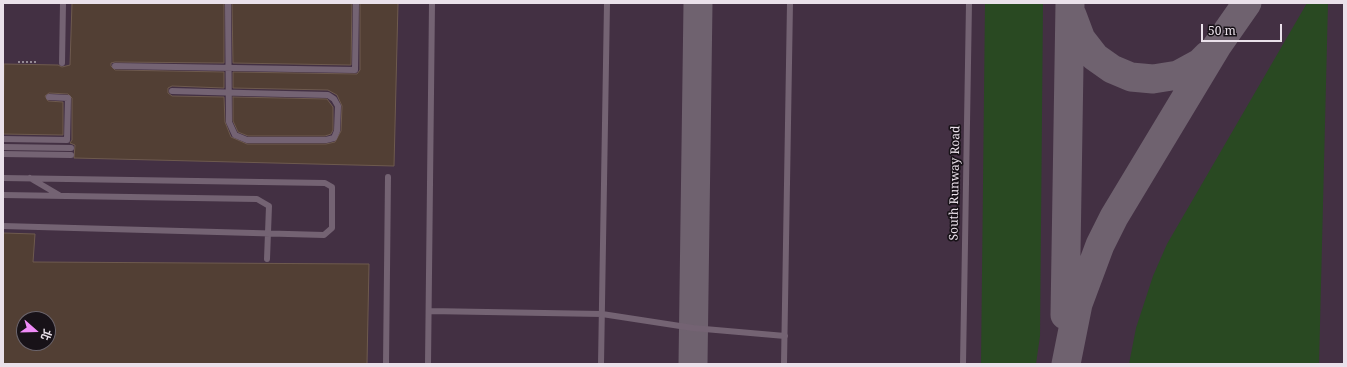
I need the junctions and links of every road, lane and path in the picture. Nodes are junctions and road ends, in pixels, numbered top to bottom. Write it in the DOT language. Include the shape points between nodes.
graph roads {
  1 [pos="63,3"];
  2 [pos="228,3"];
  3 [pos="356,3"];
  4 [pos="432,3"];
  5 [pos="607,3"];
  6 [pos="790,3"];
  7 [pos="969,3"];
  8 [pos="18,62"];
  9 [pos="38,62"];
  10 [pos="62,63"];
  11 [pos="115,66"];
  12 [pos="172,91"];
  13 [pos="49,97"];
  14 [pos="3,139"];
  15 [pos="3,147"];
  16 [pos="71,148"];
  17 [pos="3,154"];
  18 [pos="71,155"];
  19 [pos="388,177"];
  20 [pos="3,178"];
  21 [pos="30,178"];
  22 [pos="3,195"];
  23 [pos="60,196"];
  24 [pos="3,226"];
  25 [pos="268,259"];
  26 [pos="429,311"];
  27 [pos="602,314"];
  28 [pos="785,336"];
  29 [pos="386,364"];
  30 [pos="428,364"];
  31 [pos="601,364"];
  32 [pos="784,364"];
  33 [pos="963,364"];
  1 -- 10 [label="lane"];
  2 -- 12 [label="lane" via="228,75 229,91 229,98 229,122 235,135 247,140 334,138 337,131 338,106 328,95 236,92 228,92"];
  3 -- 11 [label="lane" via="355,70"];
  4 -- 26 [label="lane"];
  5 -- 27 [label="lane"];
  6 -- 28 [label="lane"];
  7 -- 33 [label="lane, South Runway Road"];
  8 -- 9 [label="path"];
  13 -- 14 [label="lane" via="68,98 67,140"];
  15 -- 16 [label="lane"];
  17 -- 18 [label="lane"];
  19 -- 29 [label="lane"];
  20 -- 21 [label="lane"];
  21 -- 23 [label="lane"];
  21 -- 24 [label="lane" via="325,183 332,187 332,228 324,235"];
  22 -- 23 [label="lane"];
  23 -- 25 [label="lane" via="257,199 269,206"];
  26 -- 27 [label="lane"];
  26 -- 30 [label="lane"];
  27 -- 28 [label="lane" via="693,328"];
  27 -- 31 [label="lane"];
  28 -- 32 [label="lane"];
}
